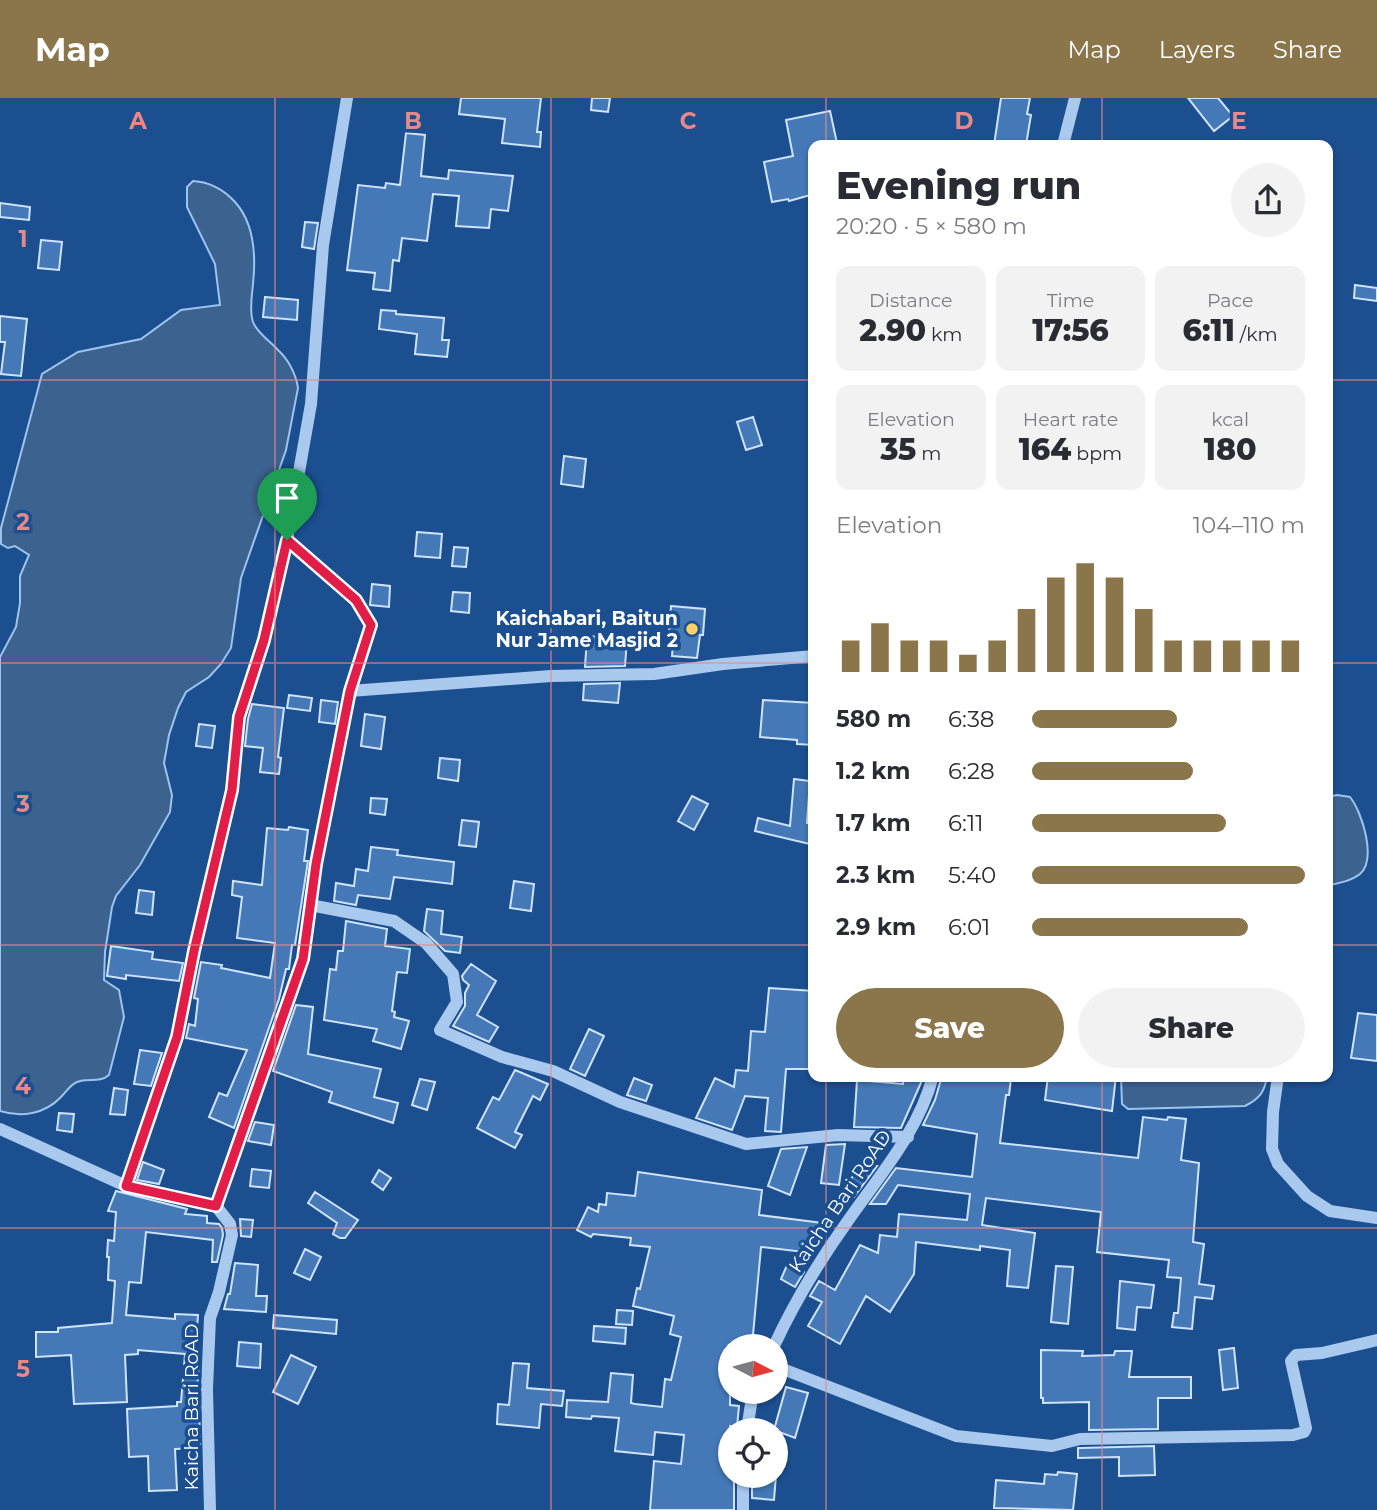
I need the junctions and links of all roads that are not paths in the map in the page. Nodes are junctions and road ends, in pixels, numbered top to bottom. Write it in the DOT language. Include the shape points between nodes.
graph roads {
  1 [pos="347,98"];
  2 [pos="1075,98"];
  3 [pos="1064,140"];
  4 [pos="287,540"];
  5 [pos="808,657"];
  6 [pos="350,691"];
  7 [pos="310,905"];
  8 [pos="931,1082"];
  9 [pos="1277,1082"];
  10 [pos="0,1129"];
  11 [pos="908,1137"];
  12 [pos="126,1186"];
  13 [pos="216,1206"];
  14 [pos="1377,1218"];
  15 [pos="780,1334"];
  16 [pos="1377,1340"];
  17 [pos="788,1371"];
  18 [pos="743,1488"];
  19 [pos="210,1510"];
  20 [pos="743,1510"];
  1 -- 4 [label="street" via="323,246 311,404"];
  2 -- 3 [label="street"];
  4 -- 6 [label="street" via="356,600 371,625"];
  4 -- 12 [label="street" via="264,640 239,717 232,790 177,1037"];
  5 -- 6 [label="street" via="654,674 551,676"];
  6 -- 7 [label="street"];
  7 -- 11 [label="street" via="394,921 426,943 453,974 457,1002 440,1030 502,1057 553,1071 620,1102 746,1144 838,1135"];
  7 -- 13 [label="street" via="303,959"];
  8 -- 11 [label="street, Kaicha Bari RoAD"];
  9 -- 14 [label="street" via="1272,1149 1278,1164 1307,1196 1330,1212"];
  10 -- 12 [label="street"];
  11 -- 15 [label="street, Kaicha Bari RoAD" via="829,1249"];
  12 -- 13 [label="street"];
  13 -- 19 [label="street, Kaicha Bari RoAD" via="230,1224 232,1235 210,1318"];
  16 -- 17 [label="street" via="1296,1355 1291,1361 1306,1428 1293,1435 1080,1439 1052,1446 956,1436"];
  18 -- 20 [label="street"];
}
